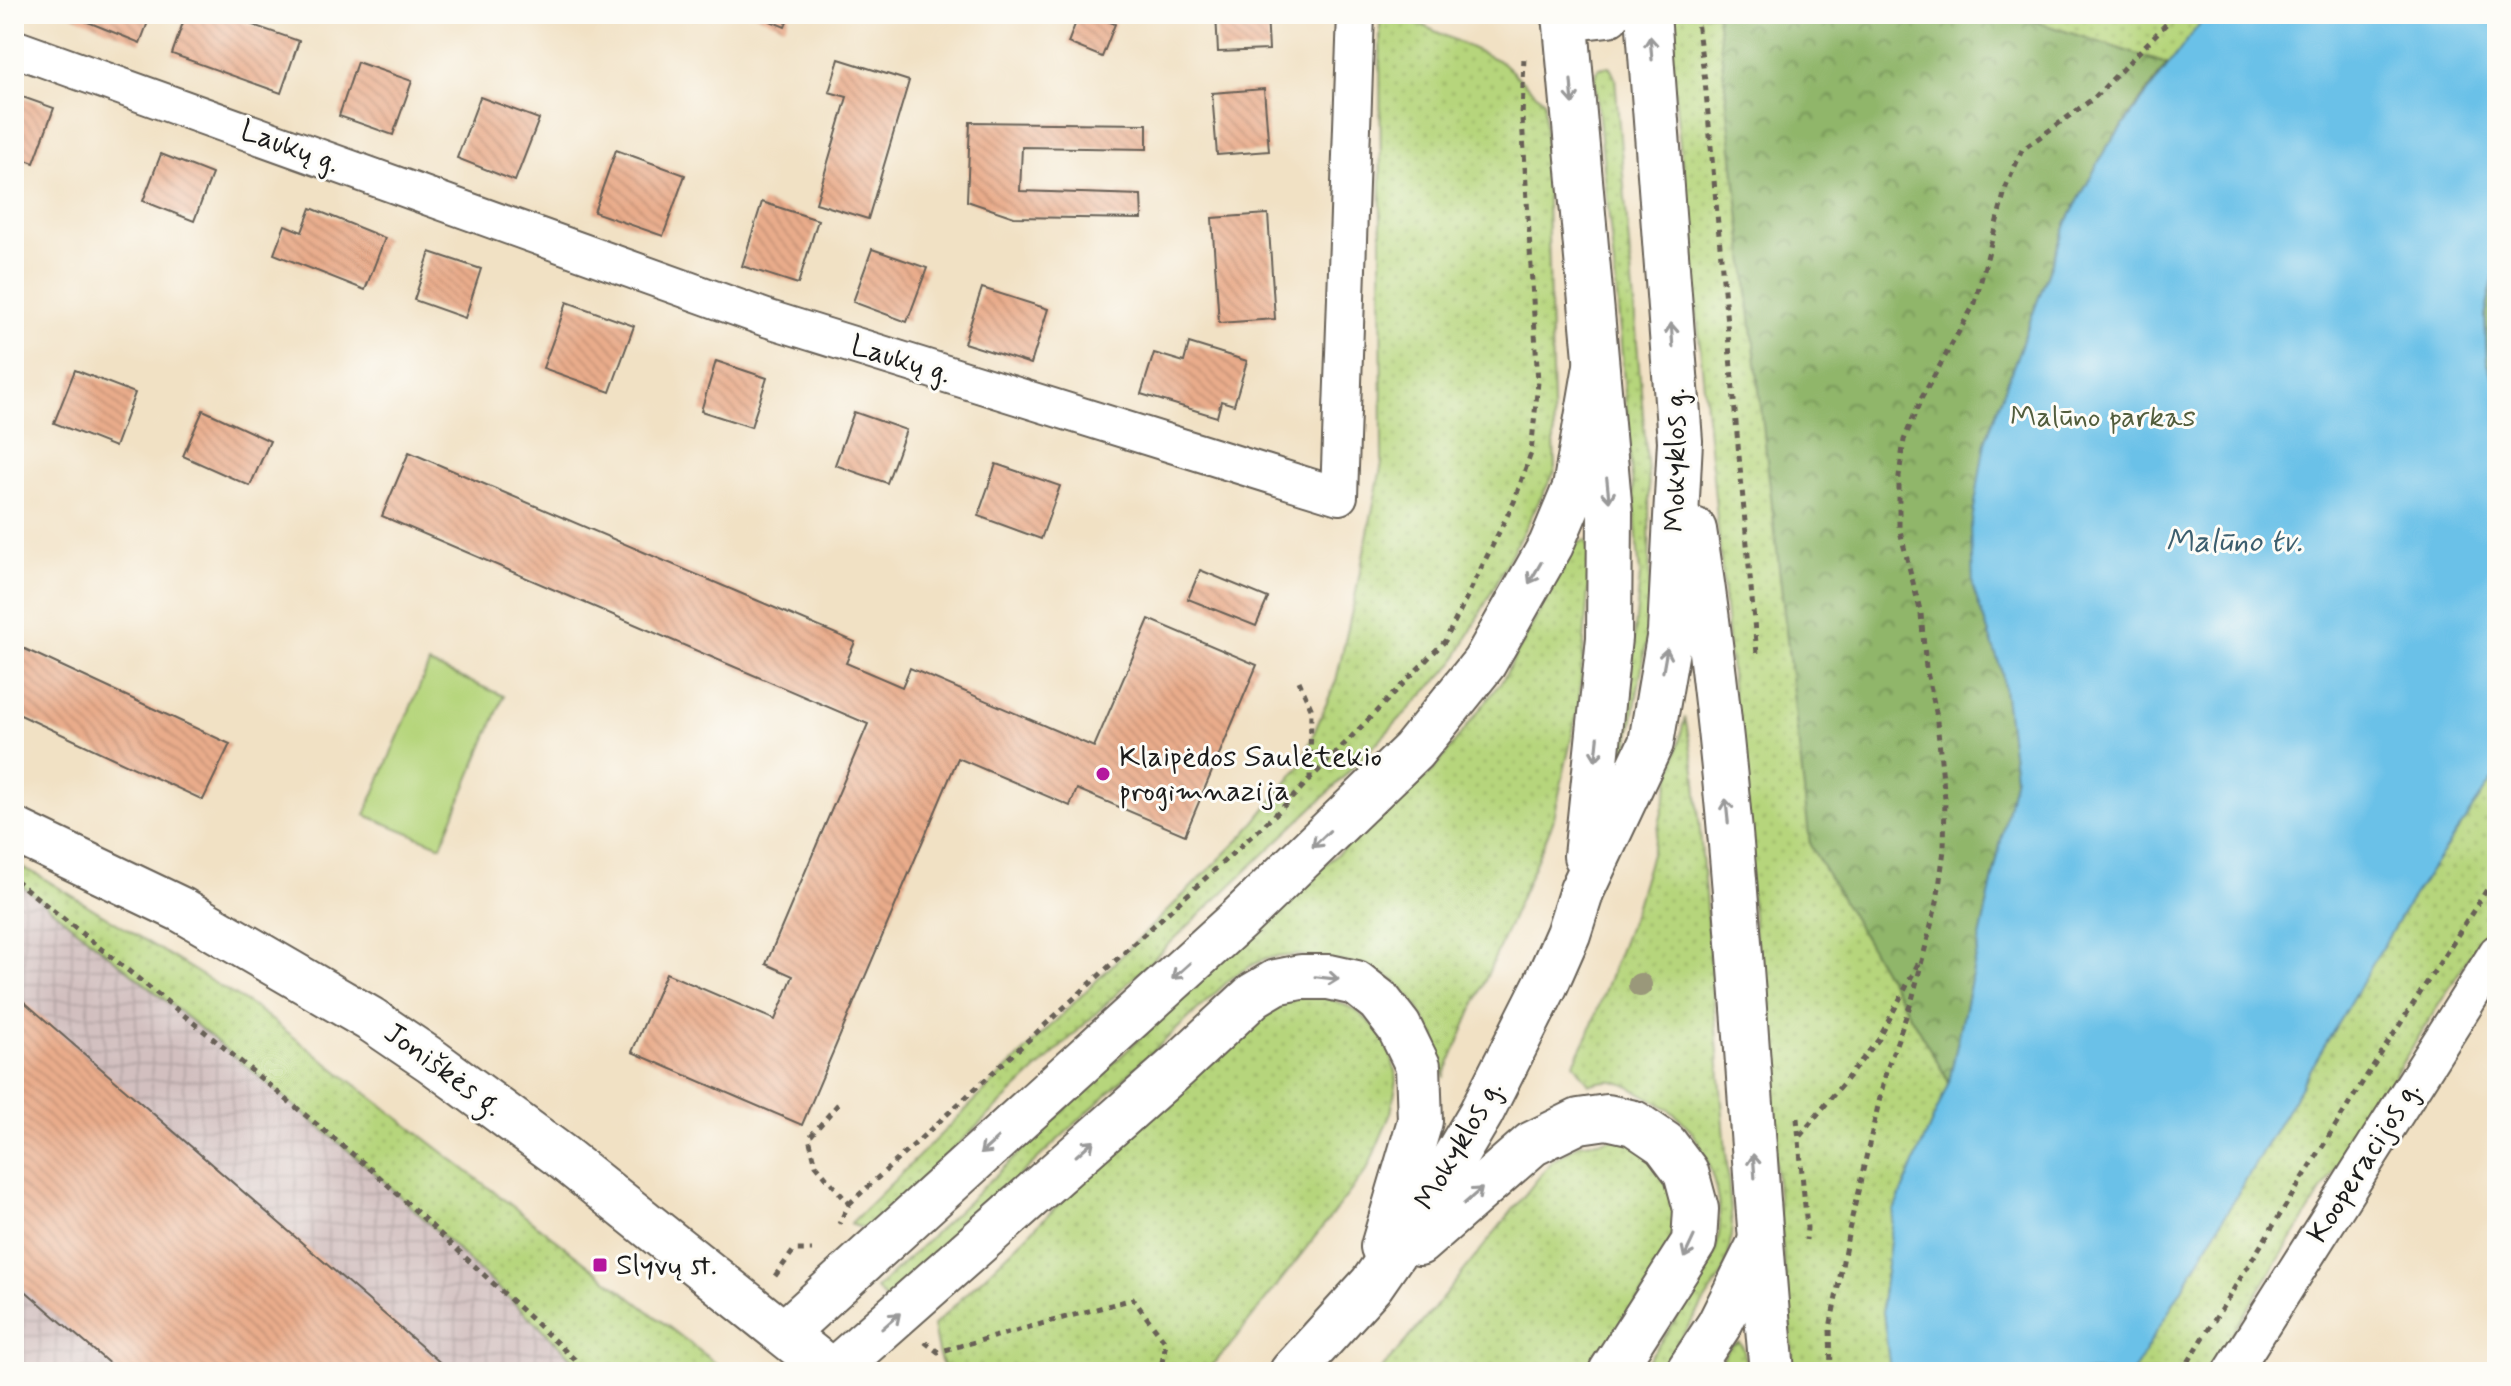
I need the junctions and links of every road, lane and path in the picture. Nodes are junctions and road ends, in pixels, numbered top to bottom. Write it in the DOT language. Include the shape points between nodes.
graph roads {
  1 [pos="1356,14"];
  2 [pos="1648,14"];
  3 [pos="2176,14"];
  4 [pos="1560,21"];
  5 [pos="14,48"];
  6 [pos="1596,366"];
  7 [pos="1680,441"];
  8 [pos="1299,681"];
  9 [pos="1310,779"];
  10 [pos="14,830"];
  11 [pos="2497,874"];
  12 [pos="14,879"];
  13 [pos="1582,890"];
  14 [pos="1924,952"];
  15 [pos="2497,953"];
  16 [pos="838,1104"];
  17 [pos="1799,1137"];
  18 [pos="849,1204"];
  19 [pos="838,1227"];
  20 [pos="1760,1243"];
  21 [pos="1372,1284"];
  22 [pos="1133,1299"];
  23 [pos="784,1333"];
  24 [pos="588,1372"];
  25 [pos="832,1372"];
  26 [pos="1160,1372"];
  27 [pos="1292,1372"];
  28 [pos="1611,1372"];
  29 [pos="1688,1372"];
  30 [pos="1772,1372"];
  31 [pos="1831,1372"];
  32 [pos="2182,1372"];
  33 [pos="2232,1372"];
  1 -- 5 [label="street, Laukų g." via="1339,496 769,319"];
  7 -- 2 [label="main road, Mokyklos g., one-way"];
  3 -- 14 [label="path" via="2094,98 2022,150 2006,187 1975,303 1904,440 1899,527 1921,614 1945,799 1937,902"];
  4 -- 6 [label="main road, Mokyklos g., one-way"];
  4 -- 9 [label="path" via="1522,118 1538,382 1531,453 1514,502 1445,641"];
  6 -- 13 [label="main road, Mokyklos g., one-way" via="1610,513 1609,638"];
  6 -- 23 [label="main road, one-way" via="1575,488 1551,545 1484,663 1413,751 1239,919"];
  13 -- 7 [label="main road, Mokyklos g., one-way" via="1651,743 1670,632"];
  20 -- 7 [label="main road, one-way" via="1707,614"];
  8 -- 9 [label="path" via="1311,708"];
  9 -- 18 [label="path"];
  10 -- 23 [label="main road, Joniškės g." via="182,910 370,1019 561,1156"];
  11 -- 32 [label="path"];
  12 -- 24 [label="path" via="373,1171"];
  13 -- 21 [label="main road, Mokyklos g." via="1546,984 1481,1113"];
  14 -- 17 [label="path" via="1879,1039"];
  14 -- 31 [label="path" via="1886,1072 1853,1215 1830,1328"];
  15 -- 33 [label="street, Kooperacijos g."];
  16 -- 18 [label="path" via="809,1138 816,1165"];
  18 -- 19 [label="path"];
  20 -- 29 [label="main road" via="1719,1325"];
  20 -- 30 [label="main road"];
  25 -- 21 [label="main road, one-way" via="1254,995 1276,982 1301,977 1356,983 1399,1027 1418,1066 1420,1121"];
  21 -- 27 [label="main road, Mokyklos g."];
  21 -- 28 [label="main road, one-way" via="1532,1144 1579,1121 1607,1117 1634,1123 1665,1144 1686,1172 1696,1209 1694,1242"];
  22 -- 26 [label="path" via="1166,1343"];
  23 -- 25 [label="main road, Joniškės g."];
}
